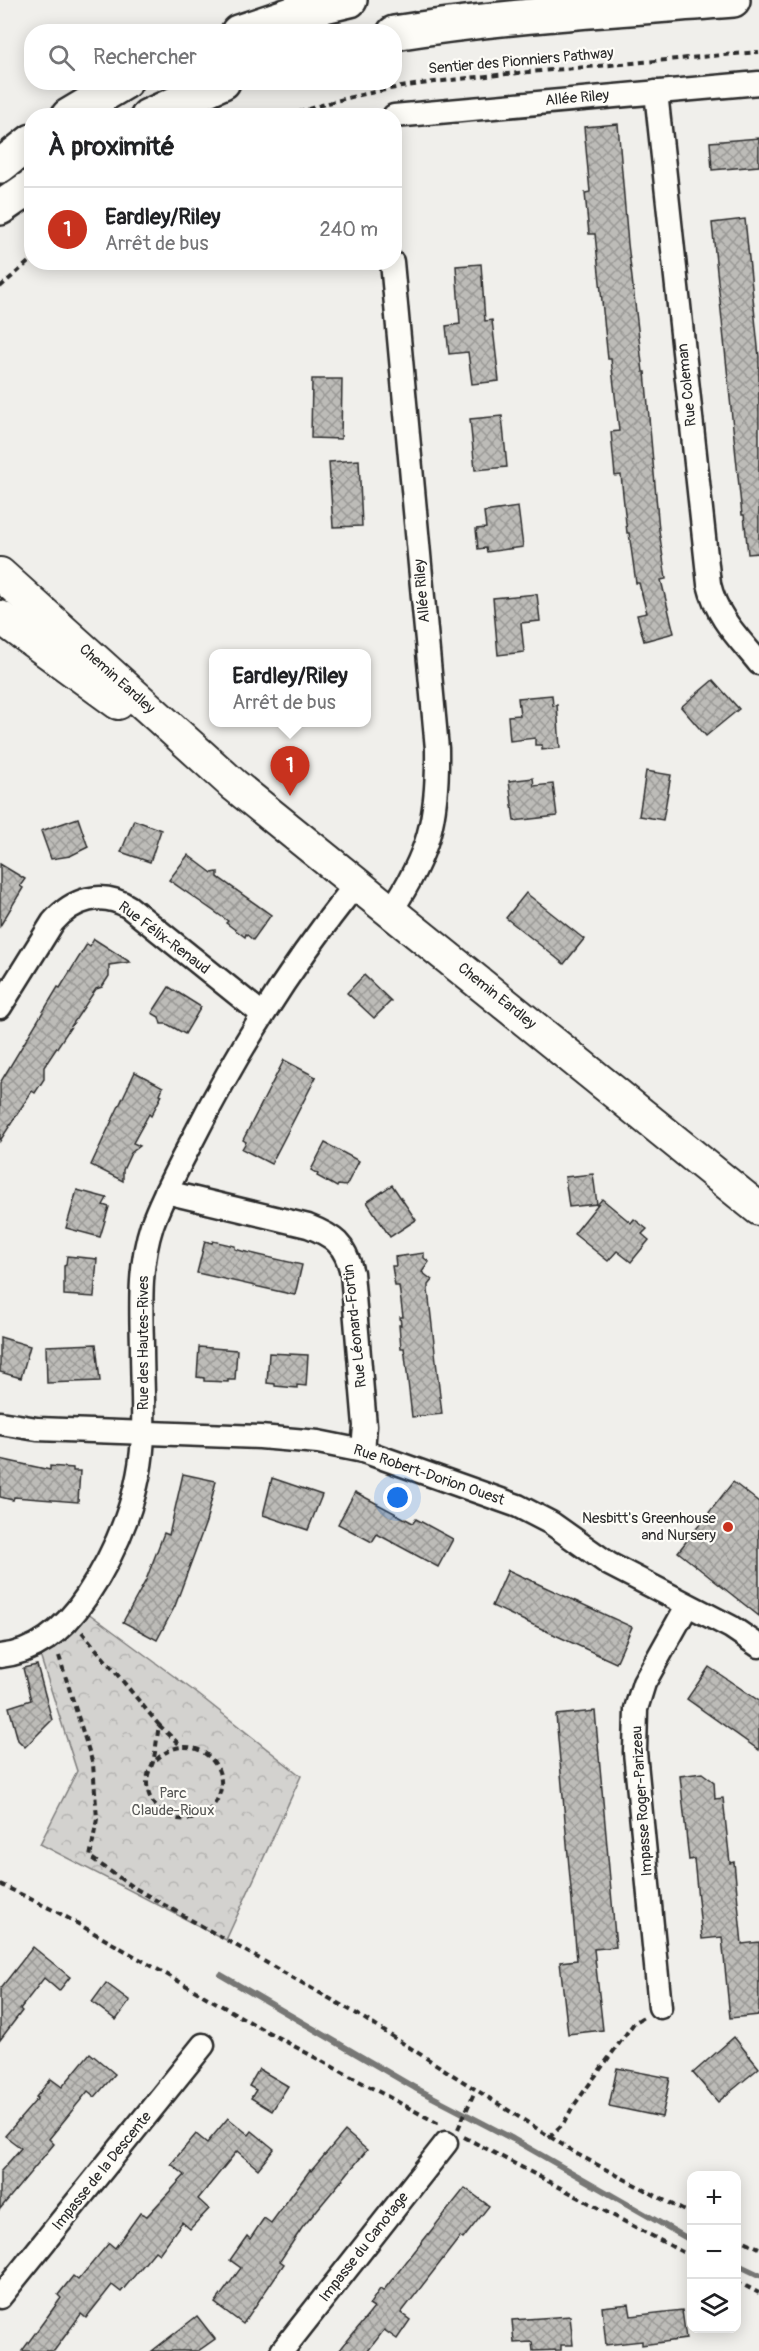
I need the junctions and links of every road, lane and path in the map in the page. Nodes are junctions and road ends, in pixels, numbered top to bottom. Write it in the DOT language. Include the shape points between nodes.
graph roads {
  1 [pos="350,0"];
  2 [pos="733,0"];
  3 [pos="261,24"];
  4 [pos="402,32"];
  5 [pos="759,52"];
  6 [pos="759,83"];
  7 [pos="402,86"];
  8 [pos="112,90"];
  9 [pos="205,90"];
  10 [pos="380,90"];
  11 [pos="656,92"];
  12 [pos="81,108"];
  13 [pos="166,108"];
  14 [pos="310,108"];
  15 [pos="402,115"];
  16 [pos="24,147"];
  17 [pos="0,166"];
  18 [pos="24,192"];
  19 [pos="0,208"];
  20 [pos="24,266"];
  21 [pos="393,270"];
  22 [pos="0,287"];
  23 [pos="0,574"];
  24 [pos="0,617"];
  25 [pos="759,663"];
  26 [pos="234,785"];
  27 [pos="356,884"];
  28 [pos="391,911"];
  29 [pos="0,1006"];
  30 [pos="262,1014"];
  31 [pos="166,1192"];
  32 [pos="759,1209"];
  33 [pos="0,1423"];
  34 [pos="143,1434"];
  35 [pos="363,1451"];
  36 [pos="687,1606"];
  37 [pos="71,1619"];
  38 [pos="52,1635"];
  39 [pos="759,1646"];
  40 [pos="0,1656"];
  41 [pos="159,1725"];
  42 [pos="181,1746"];
  43 [pos="153,1763"];
  44 [pos="0,1884"];
  45 [pos="660,2007"];
  46 [pos="203,2045"];
  47 [pos="475,2091"];
  48 [pos="460,2125"];
  49 [pos="450,2135"];
  50 [pos="549,2137"];
  51 [pos="687,2212"];
  52 [pos="741,2239"];
  53 [pos="759,2248"];
  54 [pos="687,2254"];
  55 [pos="741,2284"];
  56 [pos="759,2293"];
  57 [pos="0,2297"];
  58 [pos="282,2351"];
  1 -- 3 [label="highway"];
  2 -- 4 [label="highway"];
  5 -- 7 [label="path, Sentier des Pionniers Pathway"];
  6 -- 11 [label="street, Allée Riley"];
  8 -- 12 [label="highway"];
  9 -- 13 [label="highway"];
  10 -- 14 [label="path, Sentier des Pionniers Pathway"];
  11 -- 15 [label="street, Allée Riley"];
  11 -- 25 [label="street, Rue Coleman" via="709,584 720,616"];
  16 -- 17 [label="highway"];
  18 -- 19 [label="highway"];
  20 -- 22 [label="path"];
  21 -- 28 [label="street, Allée Riley" via="437,773 426,848 416,873"];
  23 -- 26 [label="main road, Chemin Eardley"];
  24 -- 26 [label="main road, Chemin Eardley"];
  26 -- 27 [label="main road, Chemin Eardley"];
  27 -- 28 [label="main road, Chemin Eardley"];
  27 -- 30 [label="street, Rue des Hautes-Rives"];
  28 -- 32 [label="main road, Chemin Eardley"];
  29 -- 30 [label="street, Rue Félix-Renaud" via="63,910 76,902 105,898 129,907"];
  30 -- 31 [label="street, Rue des Hautes-Rives"];
  31 -- 34 [label="street, Rue des Hautes-Rives" via="152,1226 141,1285"];
  31 -- 35 [label="street, Rue Léonard-Fortin" via="308,1226 339,1243 348,1255 352,1273 365,1426"];
  33 -- 34 [label="street, Rue Robert-Dorion Ouest" via="37,1429"];
  34 -- 35 [label="street, Rue Robert-Dorion Ouest" via="260,1437"];
  34 -- 37 [label="street, Rue des Hautes-Rives" via="133,1493 120,1534 95,1584"];
  35 -- 36 [label="street, Rue Robert-Dorion Ouest" via="518,1506 551,1523 609,1564"];
  36 -- 39 [label="street, Rue Robert-Dorion Ouest" via="731,1627"];
  36 -- 45 [label="street, Impasse Roger-Parizeau" via="644,1683 636,1709 635,1752"];
  37 -- 38 [label="street, Rue des Hautes-Rives"];
  37 -- 41 [label="path"];
  38 -- 40 [label="street, Rue des Hautes-Rives" via="37,1646"];
  38 -- 47 [label="path" via="93,1764 97,1819 90,1857 132,1886 357,2014"];
  41 -- 42 [label="path"];
  41 -- 43 [label="path"];
  42 -- 43 [label="path" via="161,1754"];
  42 -- 43 [label="path" via="194,1747 210,1756 221,1779 219,1796 202,1815 181,1820 157,1809 147,1788"];
  44 -- 49 [label="path" via="59,1913"];
  45 -- 50 [label="path" via="634,2023 564,2122"];
  46 -- 57 [label="street, Impasse de la Descente"];
  47 -- 48 [label="path"];
  47 -- 50 [label="path"];
  49 -- 54 [label="path"];
  49 -- 58 [label="street, Impasse du Canotage"];
  50 -- 51 [label="path"];
  52 -- 53 [label="path"];
  55 -- 56 [label="path"];
}
